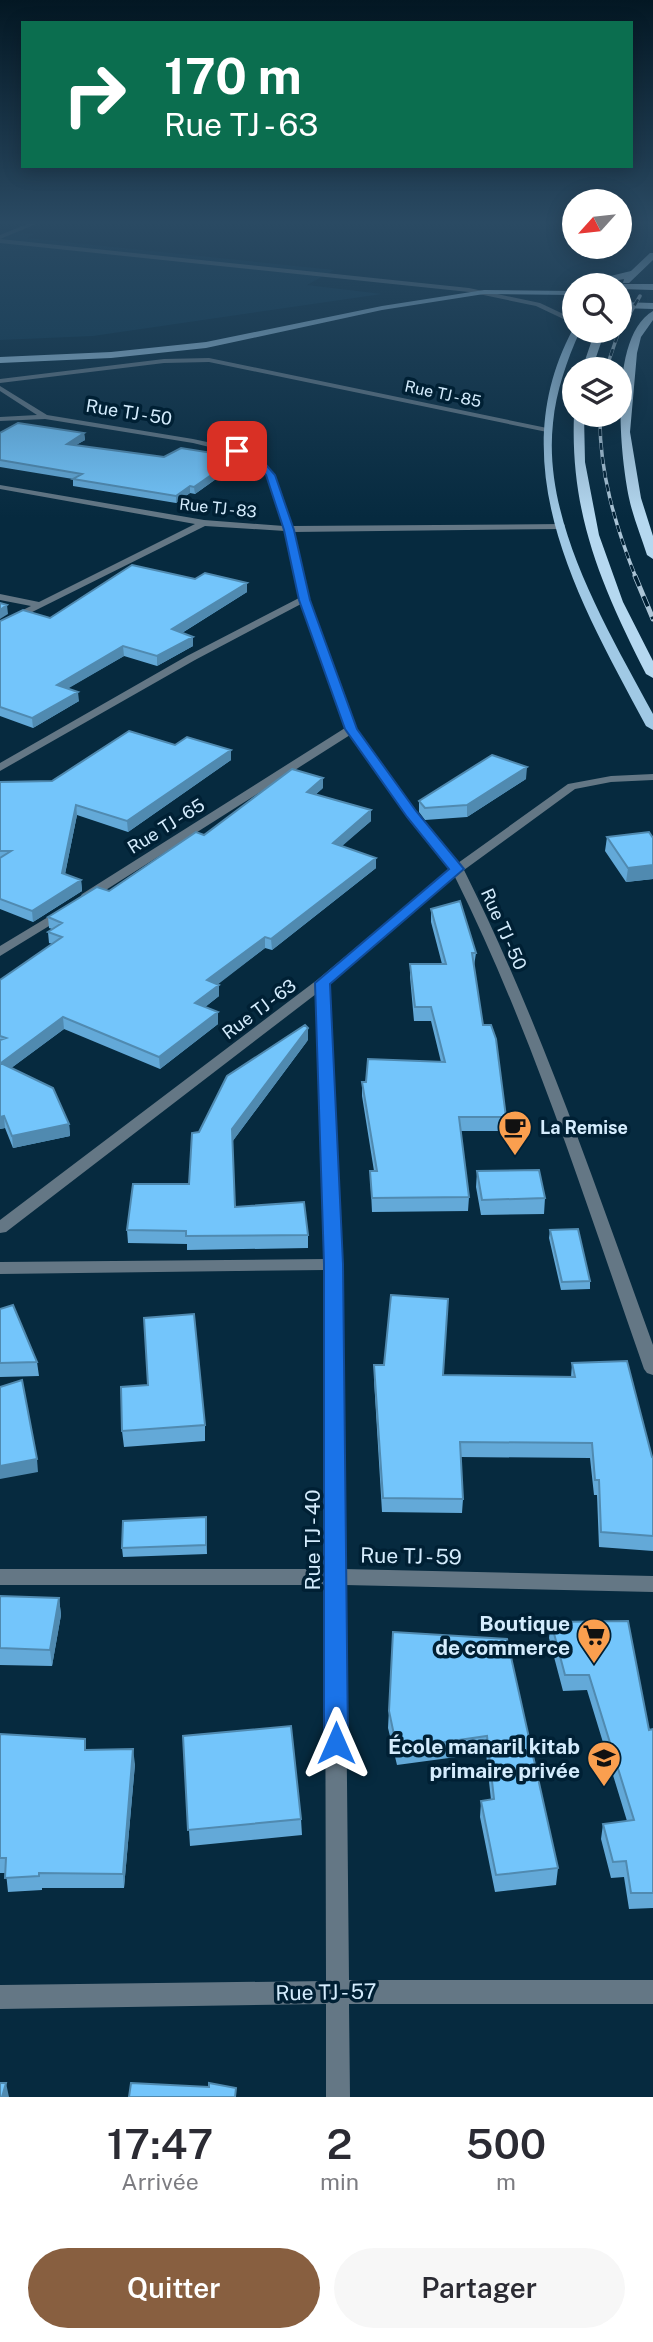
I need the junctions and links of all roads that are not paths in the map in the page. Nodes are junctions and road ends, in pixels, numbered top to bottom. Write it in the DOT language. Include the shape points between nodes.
graph roads {
  1 [pos="281,322"];
  2 [pos="320,322"];
  3 [pos="647,322"];
  4 [pos="571,343"];
  5 [pos="0,352"];
  6 [pos="0,360"];
  7 [pos="0,381"];
  8 [pos="0,388"];
  9 [pos="45,417"];
  10 [pos="0,418"];
  11 [pos="578,427"];
  12 [pos="547,430"];
  13 [pos="0,487"];
  14 [pos="204,523"];
  15 [pos="561,526"];
  16 [pos="289,530"];
  17 [pos="653,555"];
  18 [pos="0,597"];
  19 [pos="304,600"];
  20 [pos="42,605"];
  21 [pos="0,625"];
  22 [pos="653,674"];
  23 [pos="653,726"];
  24 [pos="351,729"];
  25 [pos="0,768"];
  26 [pos="653,777"];
  27 [pos="457,869"];
  28 [pos="0,952"];
  29 [pos="322,983"];
  30 [pos="0,1228"];
  31 [pos="333,1264"];
  32 [pos="0,1268"];
  33 [pos="653,1369"];
  34 [pos="0,1577"];
  35 [pos="335,1577"];
  36 [pos="653,1584"];
  37 [pos="338,1992"];
  38 [pos="653,1992"];
  39 [pos="0,1997"];
  40 [pos="338,2097"];
  1 -- 5 [label="main road" via="181,340"];
  2 -- 6 [label="main road" via="193,347"];
  3 -- 17 [label="highway" via="632,353 625,432 635,498"];
  4 -- 12 [label="main road"];
  7 -- 12 [label="street, Rue TJ - 85" via="164,361 209,360"];
  8 -- 9 [label="street"];
  9 -- 10 [label="street, Rue TJ - 50"];
  9 -- 16 [label="street, Rue TJ - 50" via="237,451 258,461 271,475"];
  11 -- 22 [label="highway" via="590,526 615,602"];
  12 -- 15 [label="main road" via="549,470"];
  13 -- 14 [label="street, Rue TJ - 83"];
  14 -- 16 [label="street, Rue TJ - 83"];
  14 -- 20 [label="street"];
  15 -- 16 [label="street, Rue TJ - 83"];
  15 -- 23 [label="main road" via="587,601"];
  16 -- 19 [label="street, Rue TJ - 50"];
  18 -- 20 [label="street"];
  19 -- 24 [label="street, Rue TJ - 50"];
  19 -- 25 [label="street" via="191,658"];
  20 -- 21 [label="street"];
  24 -- 27 [label="street, Rue TJ - 50"];
  24 -- 28 [label="street, Rue TJ - 65"];
  26 -- 27 [label="street, Rue TJ - 63" via="572,786"];
  27 -- 29 [label="street, Rue TJ - 63"];
  27 -- 33 [label="street, Rue TJ - 50" via="488,930 567,1128"];
  29 -- 30 [label="street, Rue TJ - 63"];
  29 -- 31 [label="street, Rue TJ - 40"];
  31 -- 32 [label="street"];
  31 -- 35 [label="street, Rue TJ - 40"];
  34 -- 35 [label="street, Rue TJ - 59"];
  35 -- 36 [label="street, Rue TJ - 59"];
  35 -- 37 [label="street, Rue TJ - 40"];
  37 -- 38 [label="street, Rue TJ - 57"];
  37 -- 39 [label="street, Rue TJ - 57"];
  37 -- 40 [label="street, Rue TJ - 40"];
}
